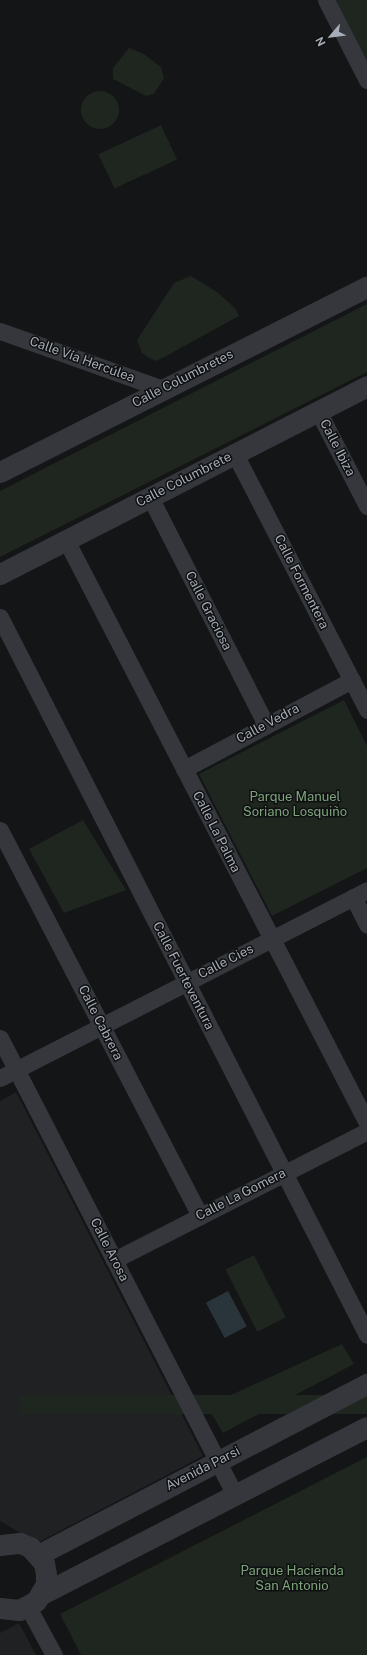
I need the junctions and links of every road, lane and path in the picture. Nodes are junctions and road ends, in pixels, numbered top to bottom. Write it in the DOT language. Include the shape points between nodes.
graph roads {
  1 [pos="326,0"];
  2 [pos="367,80"];
  3 [pos="367,287"];
  4 [pos="0,331"];
  5 [pos="367,386"];
  6 [pos="163,389"];
  7 [pos="318,411"];
  8 [pos="235,454"];
  9 [pos="0,472"];
  10 [pos="150,497"];
  11 [pos="367,506"];
  12 [pos="66,540"];
  13 [pos="0,574"];
  14 [pos="0,617"];
  15 [pos="352,680"];
  16 [pos="367,710"];
  17 [pos="266,725"];
  18 [pos="184,769"];
  19 [pos="0,830"];
  20 [pos="360,894"];
  21 [pos="367,925"];
  22 [pos="272,939"];
  23 [pos="186,983"];
  24 [pos="102,1026"];
  25 [pos="0,1038"];
  26 [pos="16,1070"];
  27 [pos="0,1078"];
  28 [pos="367,1123"];
  29 [pos="367,1131"];
  30 [pos="284,1173"];
  31 [pos="200,1216"];
  32 [pos="114,1260"];
  33 [pos="367,1335"];
  34 [pos="367,1384"];
  35 [pos="367,1427"];
  36 [pos="218,1462"];
  37 [pos="235,1495"];
  38 [pos="3,1541"];
  39 [pos="38,1554"];
  40 [pos="35,1600"];
  41 [pos="0,1608"];
  42 [pos="54,1655"];
  1 -- 2 [label="street"];
  3 -- 6 [label="street, Calle Columbretes"];
  4 -- 6 [label="street, Calle Vía Hercúlea"];
  5 -- 7 [label="street, Calle Columbrete"];
  6 -- 9 [label="street, Calle Columbretes"];
  7 -- 8 [label="street, Calle Columbrete"];
  7 -- 11 [label="street, Calle Ibiza"];
  8 -- 10 [label="street, Calle Columbrete"];
  8 -- 15 [label="street, Calle Formentera"];
  10 -- 12 [label="street, Calle Columbrete"];
  10 -- 17 [label="street, Calle Graciosa"];
  12 -- 13 [label="street, Calle Columbrete"];
  12 -- 18 [label="street, Calle La Palma"];
  14 -- 23 [label="street, Calle Fuerteventura"];
  15 -- 16 [label="street, Calle Formentera"];
  15 -- 17 [label="street, Calle Vedra"];
  17 -- 18 [label="street, Calle Vedra"];
  18 -- 22 [label="street, Calle La Palma"];
  19 -- 24 [label="street, Calle Cabrera"];
  20 -- 21 [label="street"];
  20 -- 22 [label="street, Calle Cies"];
  22 -- 23 [label="street, Calle Cies"];
  22 -- 28 [label="street, Calle La Palma"];
  23 -- 24 [label="street, Calle Cies"];
  23 -- 30 [label="street, Calle Fuerteventura"];
  24 -- 26 [label="street, Calle Cies"];
  24 -- 31 [label="street, Calle Cabrera"];
  25 -- 26 [label="street, Calle Arosa"];
  26 -- 27 [label="street, Calle Cies"];
  26 -- 32 [label="street, Calle Arosa"];
  29 -- 30 [label="street, Calle La Gomera"];
  30 -- 31 [label="street, Calle La Gomera"];
  30 -- 33 [label="street, Calle Fuerteventura"];
  31 -- 32 [label="street, Calle La Gomera"];
  32 -- 36 [label="street, Calle Arosa"];
  34 -- 36 [label="street, Avenida Parsi"];
  35 -- 37 [label="street"];
  36 -- 37 [label="street, Calle Arosa"];
  36 -- 39 [label="street, Avenida Parsi"];
  37 -- 40 [label="street"];
  38 -- 39 [label="street" via="30,1547"];
  39 -- 40 [label="street" via="46,1574"];
  40 -- 41 [label="street" via="9,1610"];
  40 -- 42 [label="street"];
}
